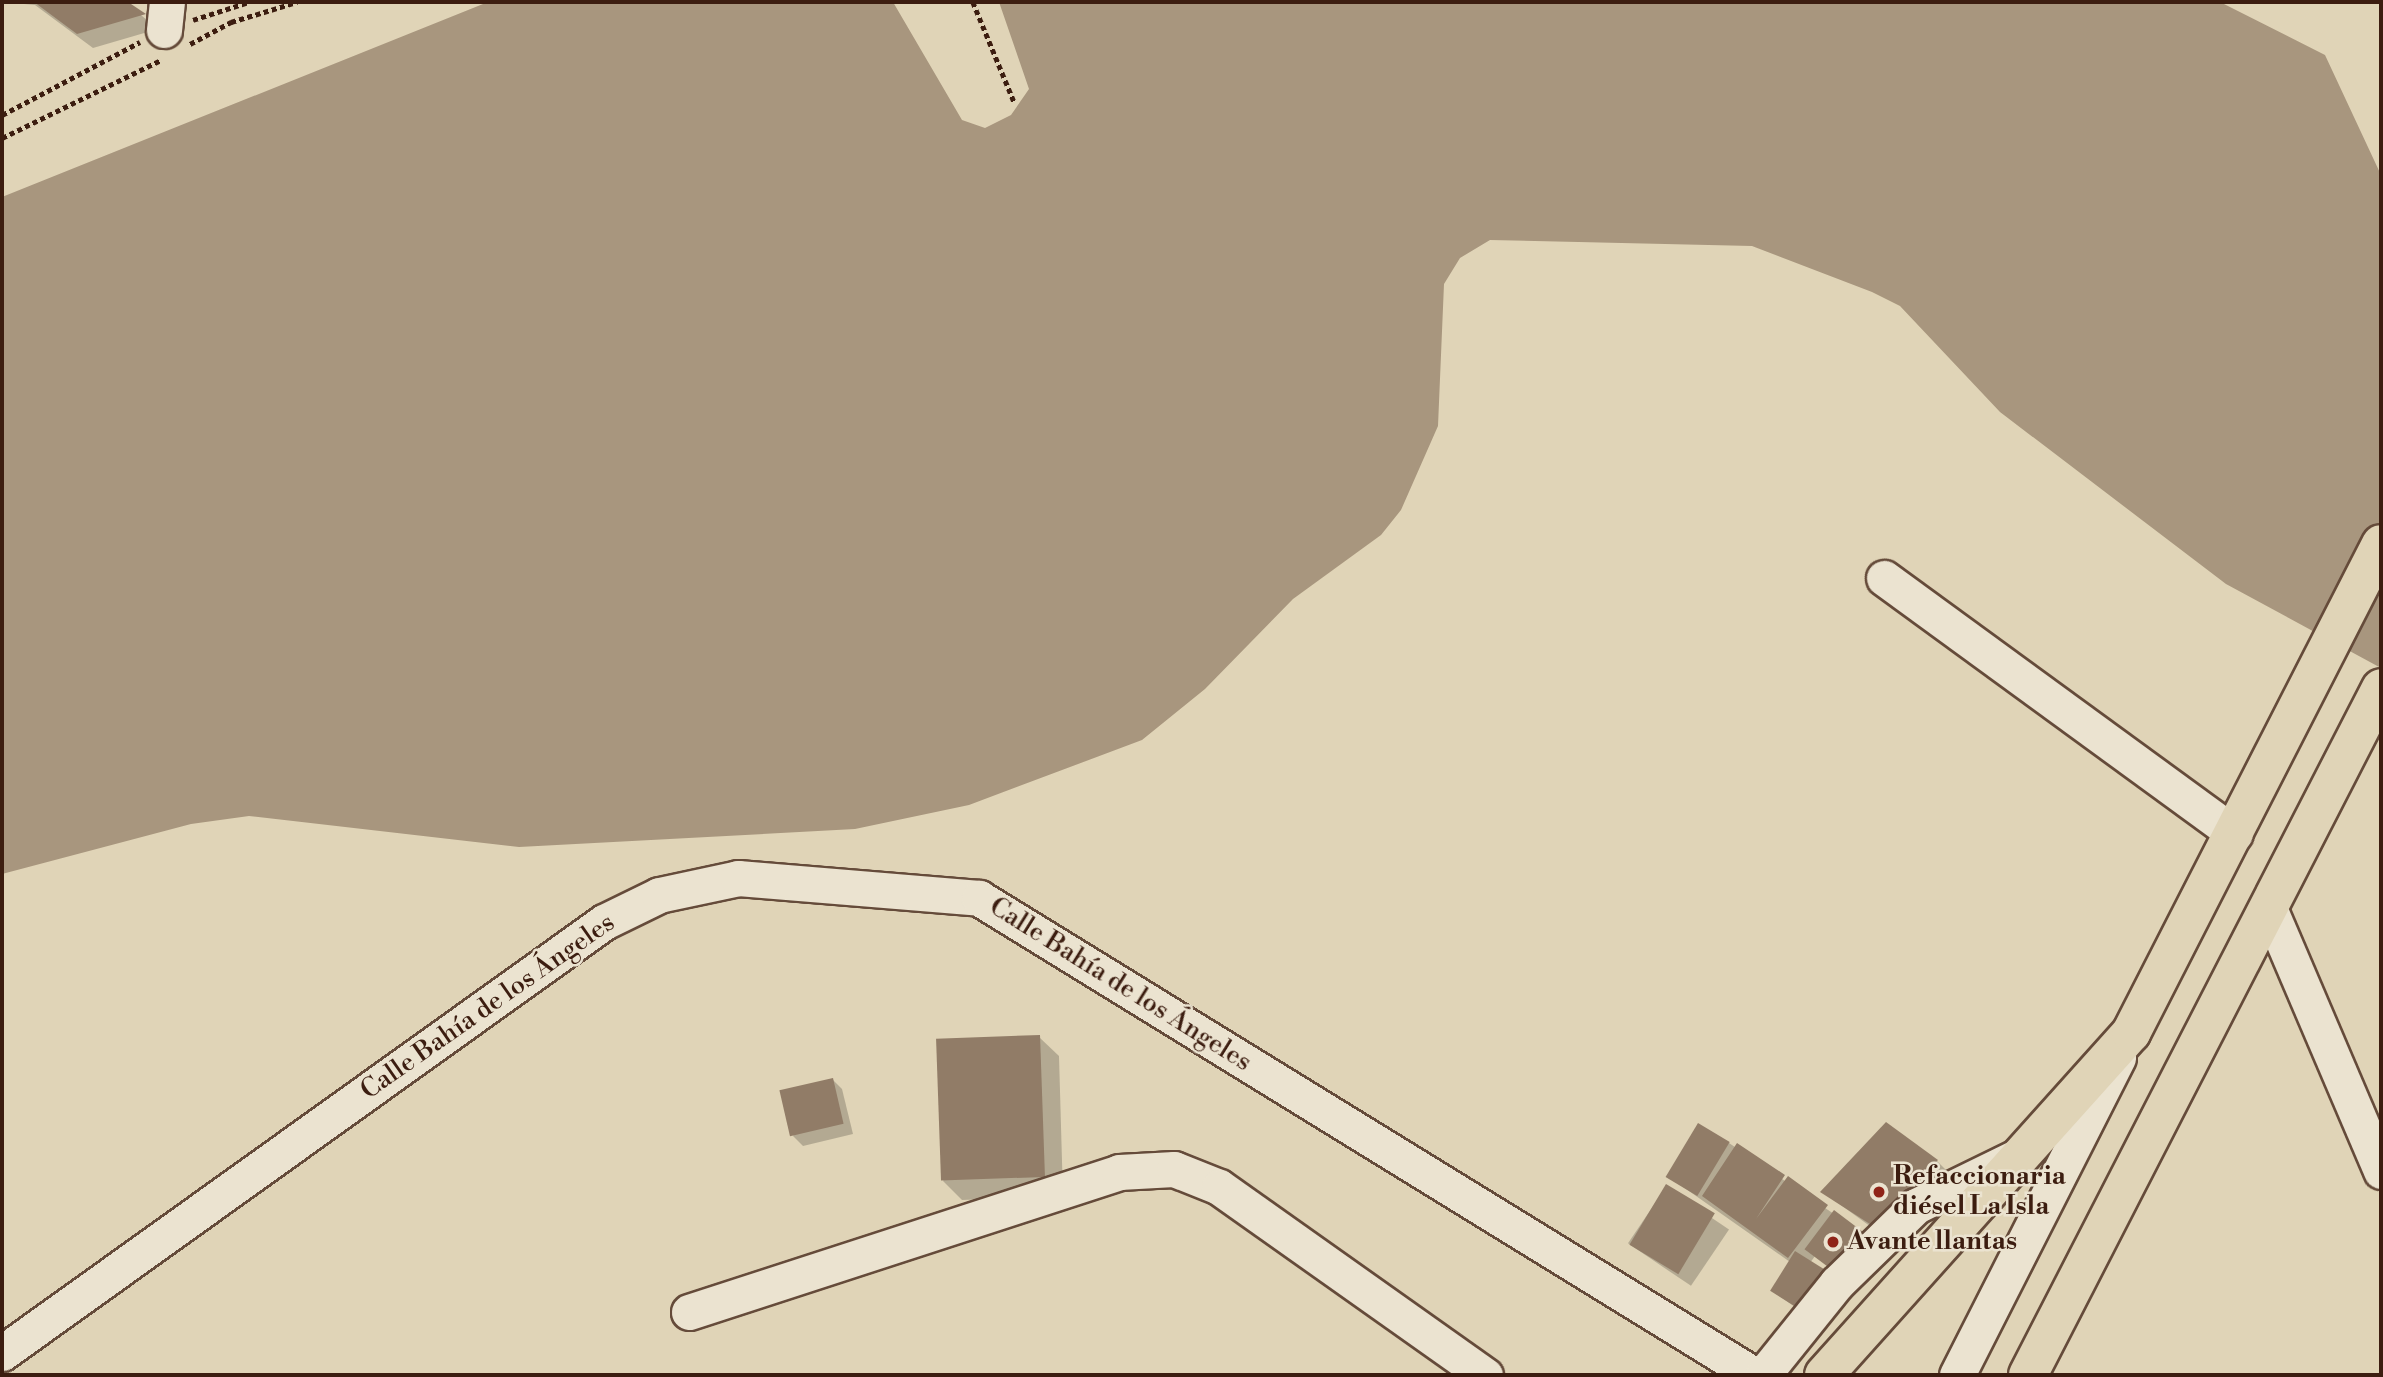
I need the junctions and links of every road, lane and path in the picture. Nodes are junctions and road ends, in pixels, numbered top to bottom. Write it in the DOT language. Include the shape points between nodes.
graph roads {
  1 [pos="249,2"];
  2 [pos="298,2"];
  3 [pos="973,2"];
  4 [pos="173,33"];
  5 [pos="1015,104"];
  6 [pos="2,115"];
  7 [pos="2,138"];
  8 [pos="2381,544"];
  9 [pos="1884,578"];
  10 [pos="2381,688"];
  11 [pos="2235,834"];
  12 [pos="2269,908"];
  13 [pos="2131,1033"];
  14 [pos="2024,1153"];
  15 [pos="2381,1171"];
  16 [pos="689,1312"];
  17 [pos="2,1353"];
  18 [pos="1485,1375"];
  19 [pos="1754,1375"];
  20 [pos="1763,1375"];
  21 [pos="1824,1375"];
  22 [pos="1957,1375"];
  23 [pos="2028,1375"];
  1 -- 4 [label="path"];
  2 -- 4 [label="path" via="232,22"];
  3 -- 5 [label="path"];
  4 -- 6 [label="path"];
  4 -- 7 [label="path"];
  8 -- 11 [label="highway"];
  9 -- 11 [label="street"];
  10 -- 12 [label="highway"];
  11 -- 13 [label="highway"];
  12 -- 15 [label="street"];
  12 -- 23 [label="highway"];
  13 -- 14 [label="highway"];
  13 -- 22 [label="street"];
  14 -- 20 [label="street" via="1916,1206 1837,1283"];
  14 -- 21 [label="highway"];
  16 -- 18 [label="street" via="1119,1172 1174,1169 1219,1187"];
  17 -- 19 [label="street, Calle Bahía de los Ángeles" via="604,922 659,895 738,878 979,898"];
}
